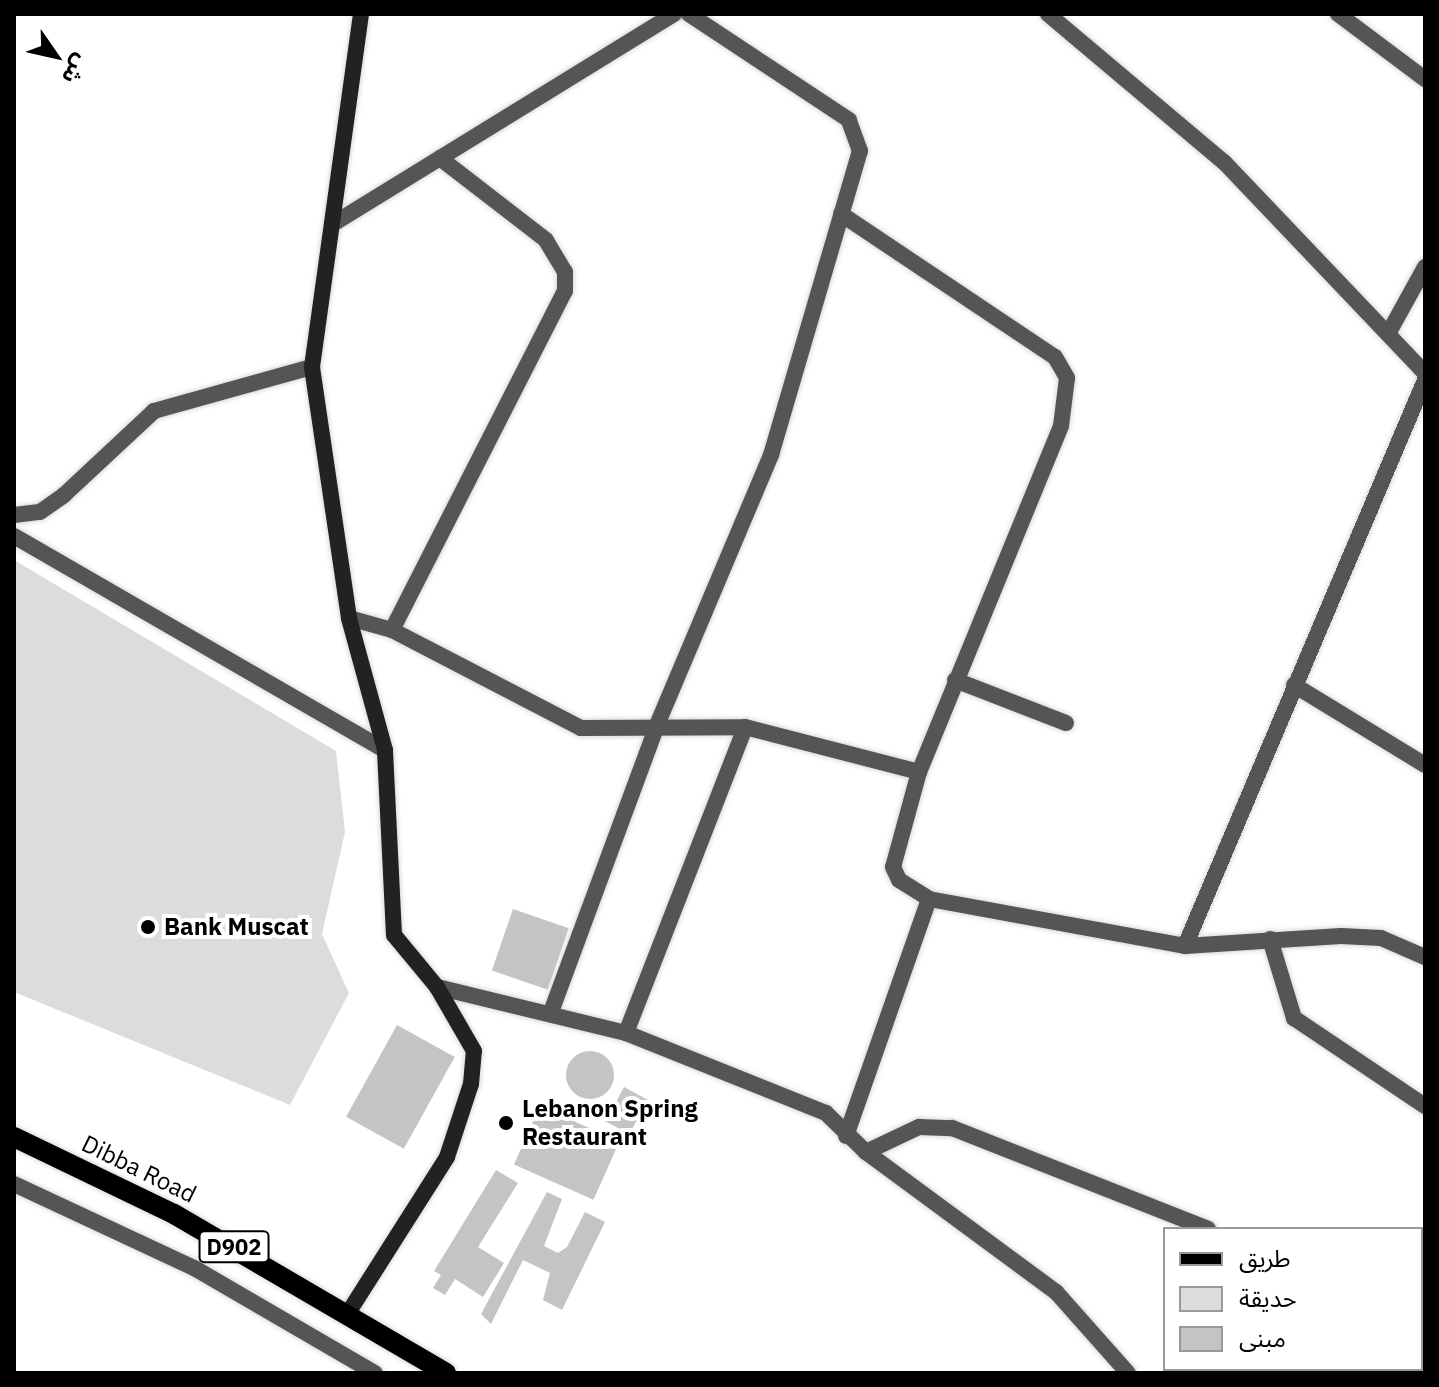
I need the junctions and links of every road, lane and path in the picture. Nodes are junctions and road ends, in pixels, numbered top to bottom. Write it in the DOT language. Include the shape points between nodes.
graph roads {
  1 [pos="361,14"];
  2 [pos="674,14"];
  3 [pos="689,14"];
  4 [pos="1048,14"];
  5 [pos="1338,14"];
  6 [pos="1425,79"];
  7 [pos="440,158"];
  8 [pos="841,214"];
  9 [pos="336,222"];
  10 [pos="1425,267"];
  11 [pos="1388,334"];
  12 [pos="312,367"];
  13 [pos="1425,373"];
  14 [pos="1425,380"];
  15 [pos="14,515"];
  16 [pos="14,536"];
  17 [pos="349,618"];
  18 [pos="392,630"];
  19 [pos="955,680"];
  20 [pos="1294,685"];
  21 [pos="1066,723"];
  22 [pos="657,725"];
  23 [pos="745,727"];
  24 [pos="385,750"];
  25 [pos="1425,765"];
  26 [pos="919,772"];
  27 [pos="929,899"];
  28 [pos="1270,939"];
  29 [pos="1185,946"];
  30 [pos="1425,957"];
  31 [pos="437,987"];
  32 [pos="551,1012"];
  33 [pos="626,1033"];
  34 [pos="1425,1106"];
  35 [pos="846,1136"];
  36 [pos="14,1137"];
  37 [pos="866,1152"];
  38 [pos="14,1184"];
  39 [pos="1203,1227"];
  40 [pos="350,1310"];
  41 [pos="375,1373"];
  42 [pos="446,1373"];
  43 [pos="1128,1373"];
  1 -- 9 [label="street"];
  2 -- 7 [label="street"];
  3 -- 8 [label="street" via="849,120 860,151"];
  4 -- 11 [label="street" via="1224,162"];
  5 -- 6 [label="street"];
  7 -- 9 [label="street"];
  7 -- 18 [label="street" via="546,240 565,272 565,291"];
  8 -- 19 [label="street" via="1055,357 1067,378 1061,426"];
  8 -- 22 [label="street" via="771,455"];
  9 -- 12 [label="street"];
  10 -- 11 [label="street"];
  11 -- 13 [label="street"];
  12 -- 15 [label="street" via="154,411 64,495 40,512"];
  12 -- 17 [label="street"];
  14 -- 20 [label="street"];
  16 -- 24 [label="street"];
  17 -- 18 [label="street"];
  17 -- 24 [label="street"];
  18 -- 22 [label="street" via="581,728"];
  19 -- 21 [label="street"];
  19 -- 26 [label="street"];
  20 -- 25 [label="street"];
  20 -- 29 [label="street"];
  22 -- 23 [label="street"];
  22 -- 32 [label="street"];
  23 -- 26 [label="street"];
  23 -- 33 [label="street"];
  24 -- 31 [label="street" via="394,935"];
  26 -- 27 [label="street" via="893,867 907,888"];
  27 -- 29 [label="street"];
  27 -- 35 [label="street"];
  28 -- 29 [label="street"];
  28 -- 30 [label="street" via="1381,938"];
  28 -- 34 [label="street" via="1294,1018"];
  31 -- 32 [label="street"];
  31 -- 40 [label="street" via="474,1051 471,1084 447,1157"];
  32 -- 33 [label="street"];
  33 -- 35 [label="street" via="826,1113"];
  35 -- 37 [label="street"];
  36 -- 40 [label="main road, Dibba Road / D902"];
  37 -- 39 [label="street" via="919,1127 952,1128"];
  37 -- 43 [label="street" via="1056,1292"];
  38 -- 41 [label="street" via="196,1269"];
  40 -- 42 [label="main road, Dibba Road / D902"];
}
